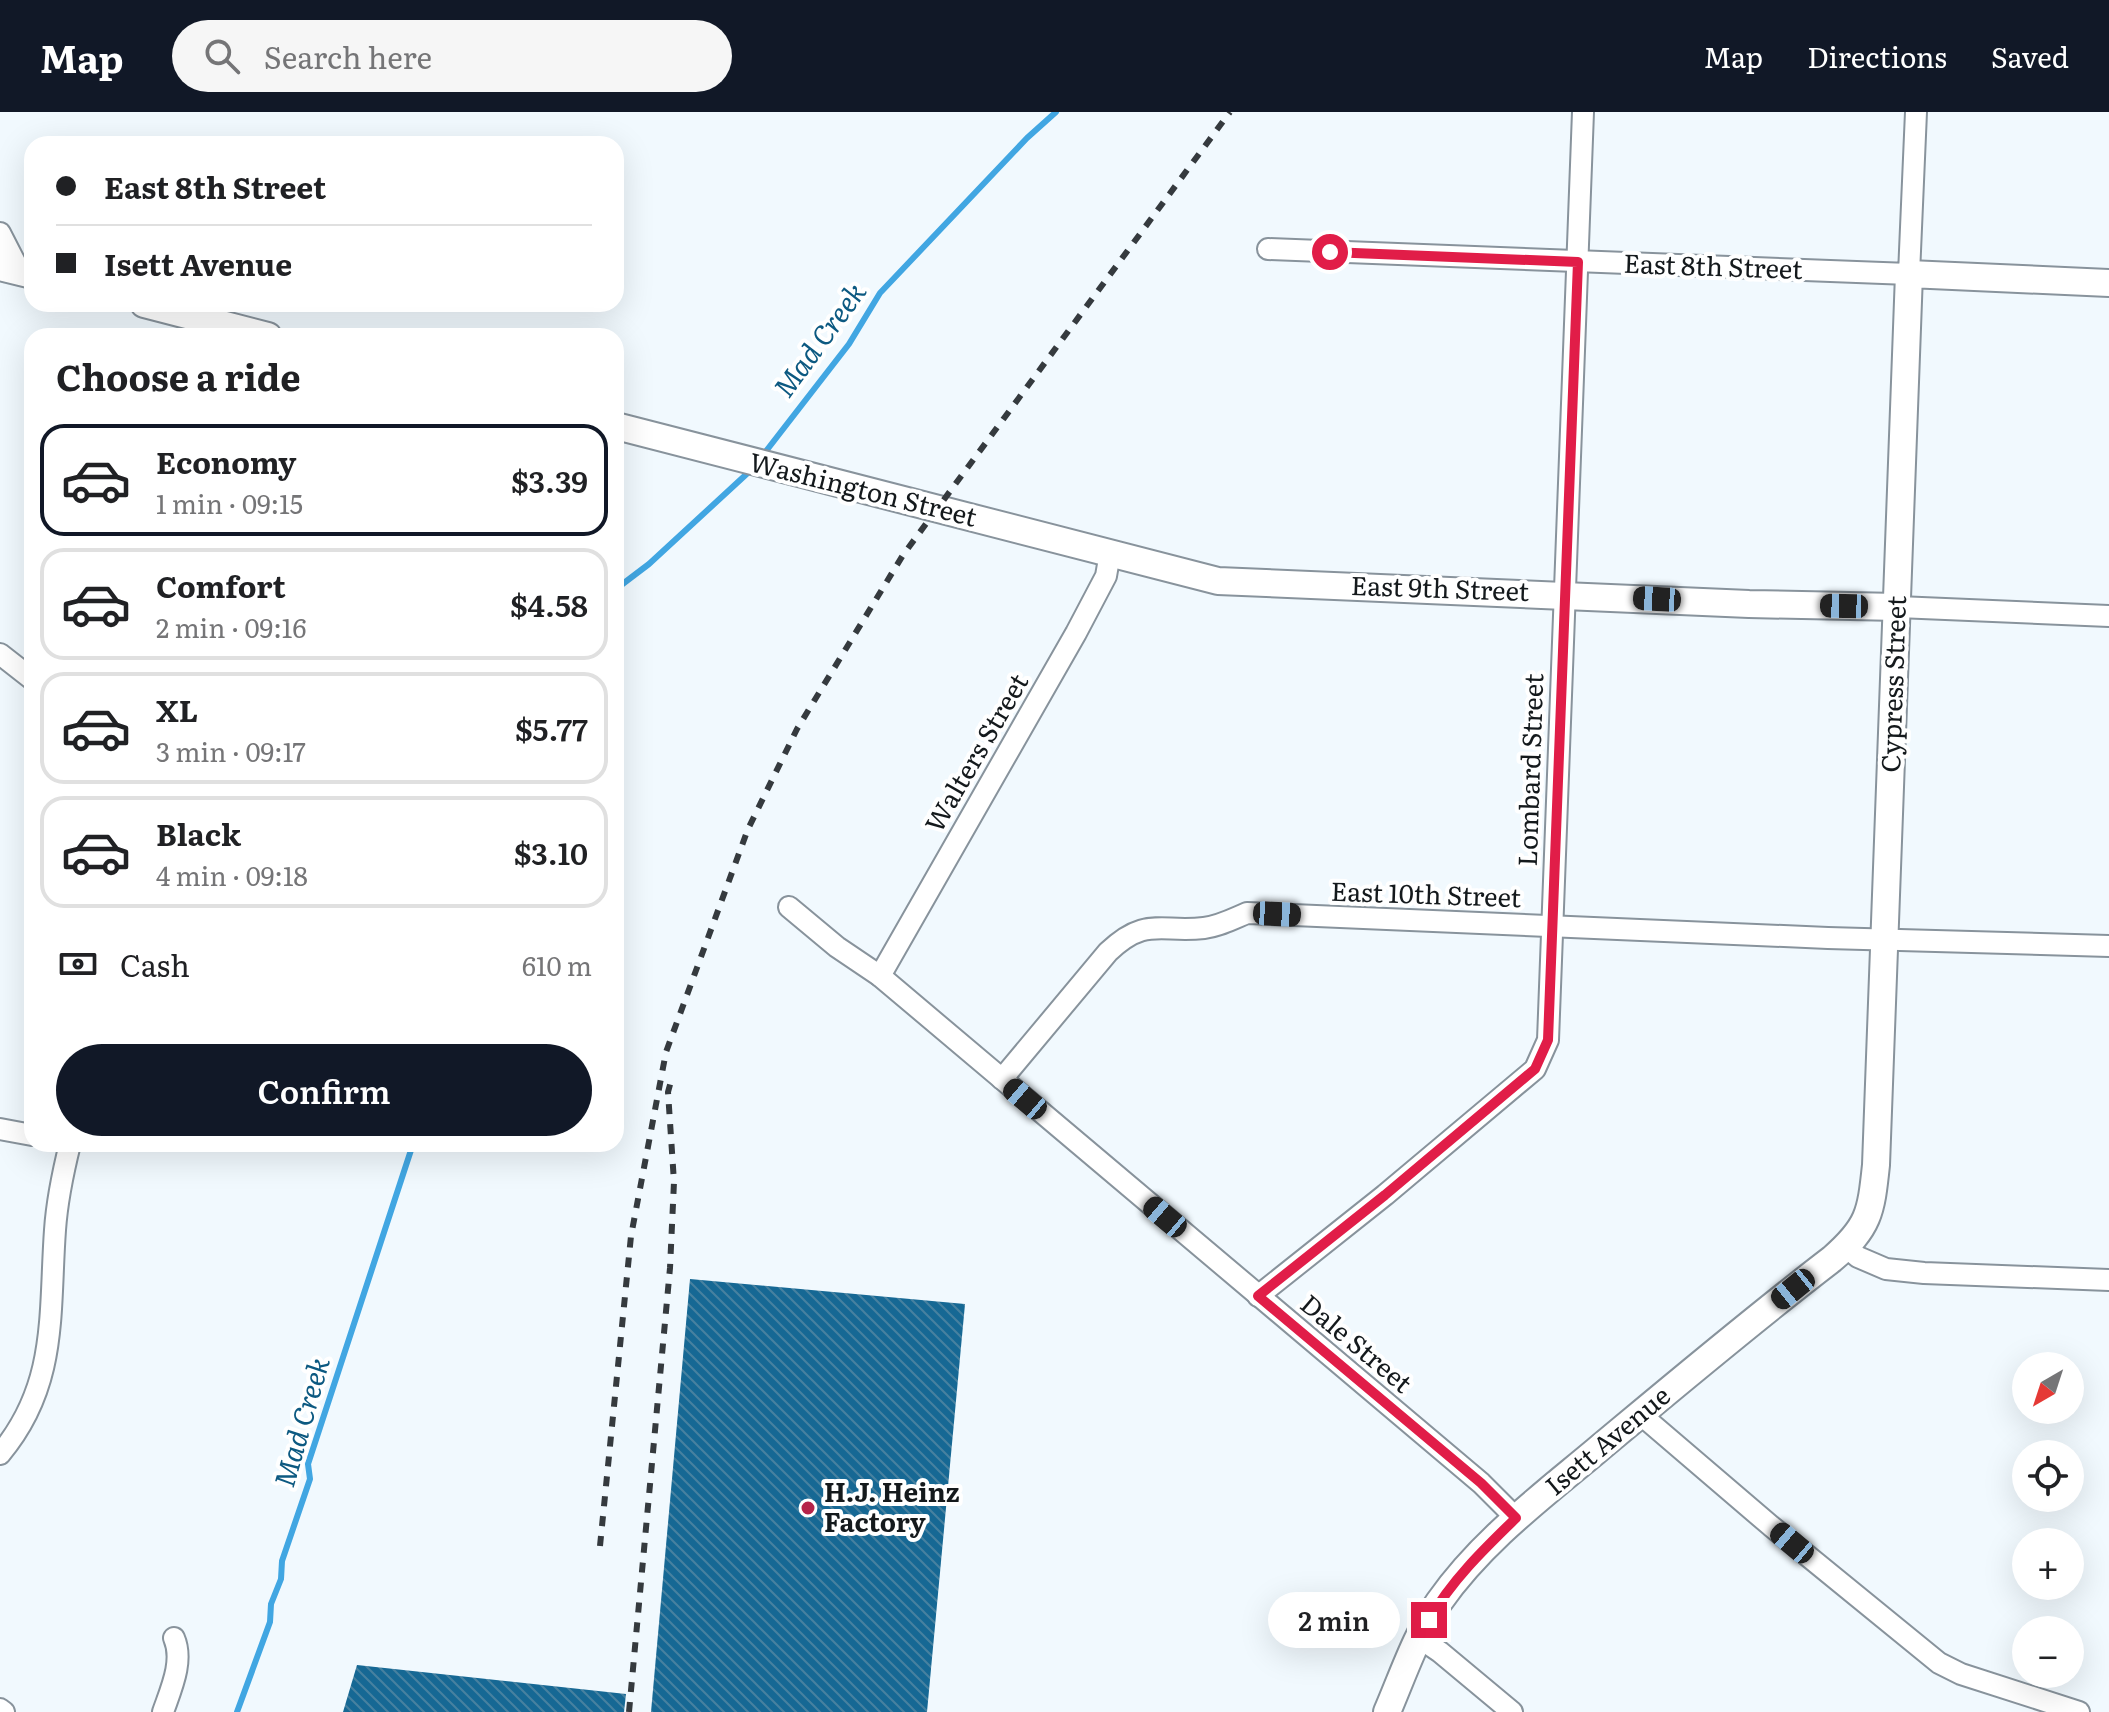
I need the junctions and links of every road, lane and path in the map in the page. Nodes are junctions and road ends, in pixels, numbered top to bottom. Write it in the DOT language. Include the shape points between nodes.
graph roads {
  1 [pos="1583,112"];
  2 [pos="1916,112"];
  3 [pos="0,233"];
  4 [pos="1268,249"];
  5 [pos="1578,262"];
  6 [pos="17,271"];
  7 [pos="1909,274"];
  8 [pos="2109,283"];
  9 [pos="175,312"];
  10 [pos="237,328"];
  11 [pos="624,428"];
  12 [pos="1110,553"];
  13 [pos="1565,594"];
  14 [pos="1898,607"];
  15 [pos="2109,616"];
  16 [pos="3,664"];
  17 [pos="24,675"];
  18 [pos="789,907"];
  19 [pos="1551,926"];
  20 [pos="1885,938"];
  21 [pos="2109,946"];
  22 [pos="880,976"];
  23 [pos="1002,1079"];
  24 [pos="0,1129"];
  25 [pos="24,1134"];
  26 [pos="68,1152"];
  27 [pos="1846,1247"];
  28 [pos="2109,1280"];
  29 [pos="1258,1296"];
  30 [pos="1640,1414"];
  31 [pos="0,1454"];
  32 [pos="1516,1518"];
  33 [pos="1418,1637"];
  34 [pos="174,1638"];
  35 [pos="163,1712"];
  36 [pos="1387,1712"];
  37 [pos="1512,1712"];
  38 [pos="2079,1712"];
  1 -- 5 [label="street, Lombard Street"];
  2 -- 7 [label="street, Cypress Street"];
  3 -- 6 [label="street"];
  4 -- 5 [label="street, East 8th Street"];
  5 -- 7 [label="street, East 8th Street"];
  5 -- 13 [label="street, Lombard Street"];
  7 -- 8 [label="main road, East 8th Street"];
  7 -- 14 [label="main road, Cypress Street"];
  9 -- 10 [label="main road"];
  11 -- 12 [label="main road, Washington Street"];
  12 -- 13 [label="main road, East 9th Street" via="1218,581"];
  12 -- 22 [label="street, Walters Street" via="1106,576 1076,633"];
  13 -- 14 [label="main road, East 9th Street"];
  13 -- 19 [label="street, Lombard Street"];
  14 -- 15 [label="street, East 9th Street"];
  14 -- 20 [label="main road, Cypress Street"];
  16 -- 17 [label="street"];
  18 -- 22 [label="street, Dale Street"];
  19 -- 20 [label="street, East 10th Street"];
  19 -- 23 [label="street, East 10th Street" via="1247,913 1206,928 1136,931 1108,952"];
  19 -- 29 [label="street, Lombard Street" via="1548,1040 1535,1069"];
  20 -- 21 [label="street, East 10th Street"];
  20 -- 27 [label="main road, Cypress Street" via="1872,1204 1866,1222"];
  22 -- 23 [label="street, Dale Street"];
  23 -- 29 [label="street, Dale Street"];
  24 -- 25 [label="street"];
  26 -- 31 [label="street" via="40,1384 33,1405"];
  27 -- 28 [label="street" via="1886,1269"];
  27 -- 30 [label="main road, Isett Avenue"];
  29 -- 32 [label="street, Dale Street"];
  30 -- 32 [label="main road, Isett Avenue"];
  30 -- 38 [label="street" via="1939,1663"];
  32 -- 33 [label="main road, Isett Avenue" via="1448,1591"];
  33 -- 36 [label="main road, Isett Avenue"];
  33 -- 37 [label="street"];
  34 -- 35 [label="street" via="178,1663"];
}
